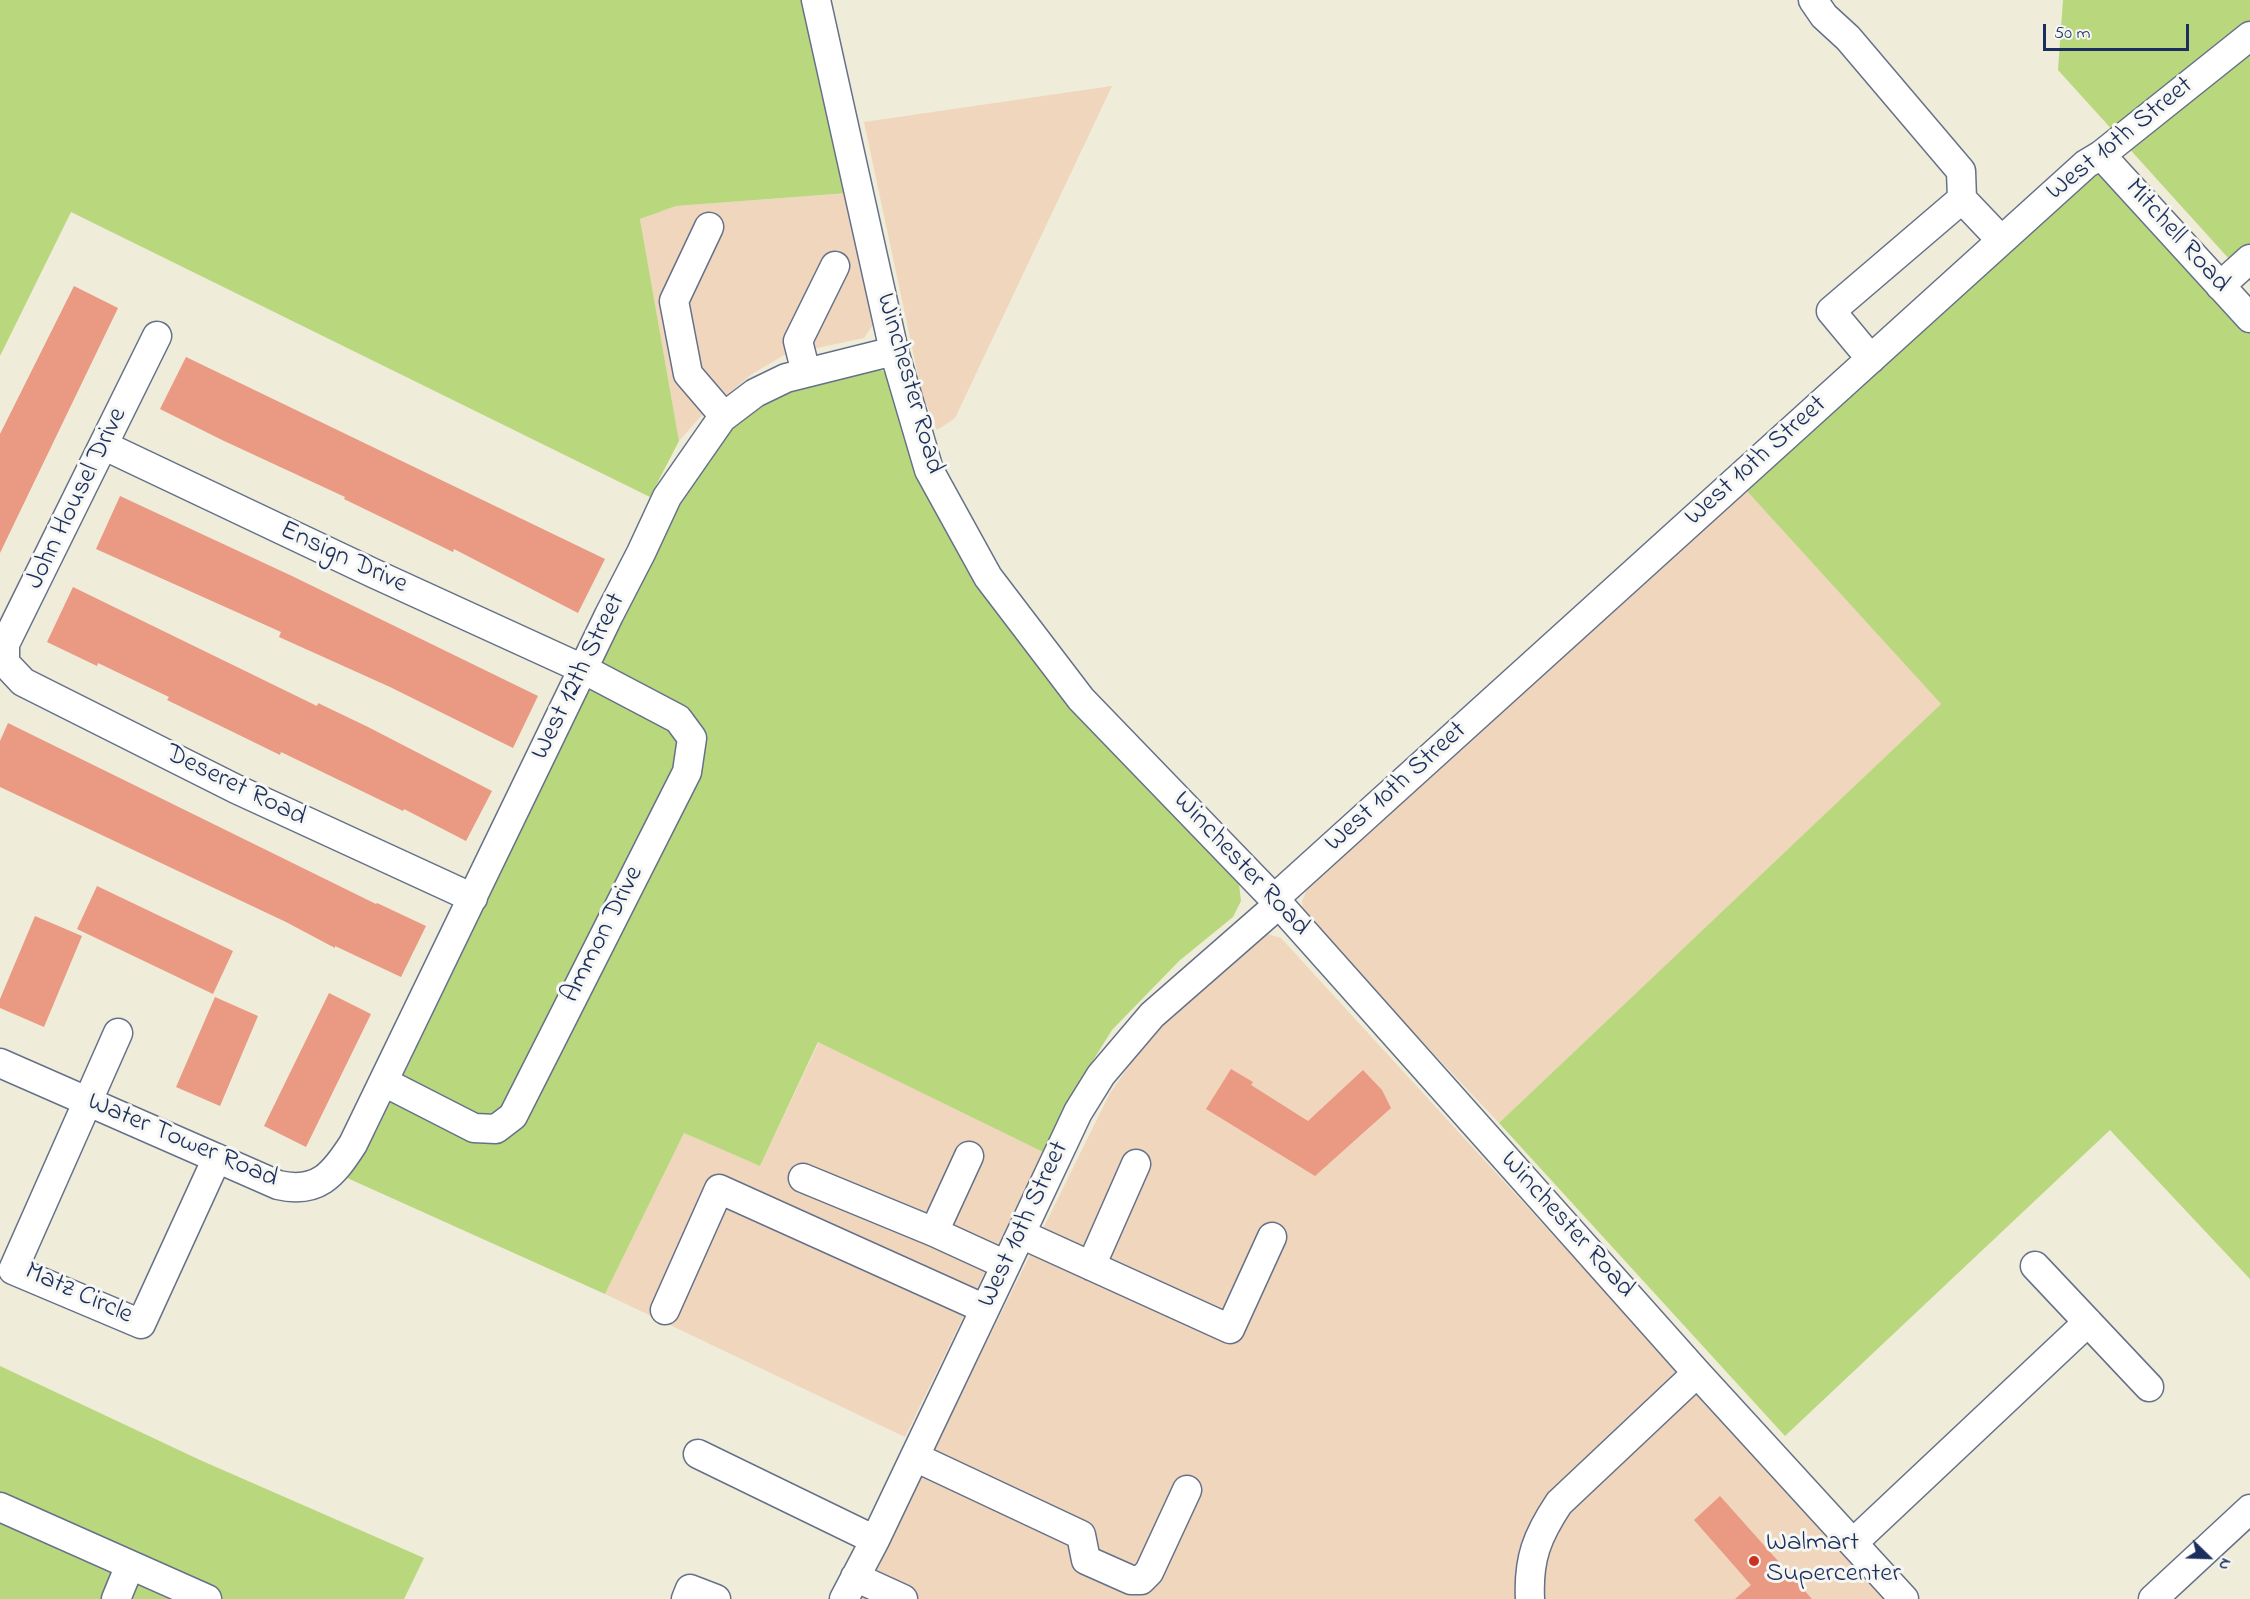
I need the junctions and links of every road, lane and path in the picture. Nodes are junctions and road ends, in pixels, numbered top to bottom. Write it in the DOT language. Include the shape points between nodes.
graph roads {
  1 [pos="816,0"];
  2 [pos="1813,0"];
  3 [pos="2250,36"];
  4 [pos="2101,155"];
  5 [pos="1962,198"];
  6 [pos="709,227"];
  7 [pos="2001,240"];
  8 [pos="2250,259"];
  9 [pos="835,266"];
  10 [pos="2220,286"];
  11 [pos="2250,318"];
  12 [pos="157,336"];
  13 [pos="894,351"];
  14 [pos="1871,359"];
  15 [pos="806,373"];
  16 [pos="724,416"];
  17 [pos="105,446"];
  18 [pos="5,663"];
  19 [pos="583,669"];
  20 [pos="473,898"];
  21 [pos="1276,902"];
  22 [pos="118,1033"];
  23 [pos="0,1063"];
  24 [pos="384,1082"];
  25 [pos="86,1101"];
  26 [pos="369,1113"];
  27 [pos="969,1156"];
  28 [pos="217,1158"];
  29 [pos="1136,1164"];
  30 [pos="804,1178"];
  31 [pos="934,1232"];
  32 [pos="1021,1234"];
  33 [pos="1272,1237"];
  34 [pos="1006,1265"];
  35 [pos="1091,1266"];
  36 [pos="2035,1266"];
  37 [pos="985,1309"];
  38 [pos="665,1310"];
  39 [pos="2088,1322"];
  40 [pos="1697,1373"];
  41 [pos="2149,1387"];
  42 [pos="698,1454"];
  43 [pos="915,1457"];
  44 [pos="1187,1490"];
  45 [pos="0,1507"];
  46 [pos="2250,1509"];
  47 [pos="875,1540"];
  48 [pos="1852,1543"];
  49 [pos="130,1565"];
  50 [pos="850,1588"];
  51 [pos="116,1599"];
  52 [pos="207,1599"];
  53 [pos="686,1599"];
  54 [pos="716,1599"];
  55 [pos="903,1599"];
  56 [pos="1530,1599"];
  57 [pos="1904,1599"];
  58 [pos="2153,1599"];
  1 -- 13 [label="street, Winchester Road"];
  2 -- 5 [label="street" via="1961,171"];
  3 -- 4 [label="street, West 10th Street"];
  4 -- 7 [label="street, West 10th Street"];
  4 -- 10 [label="street, Mitchell Road"];
  5 -- 7 [label="street"];
  5 -- 14 [label="street" via="1831,311"];
  6 -- 16 [label="street" via="674,301 688,374"];
  7 -- 14 [label="street, West 10th Street"];
  8 -- 10 [label="street"];
  9 -- 15 [label="street" via="798,341"];
  10 -- 11 [label="street, Mitchell Road"];
  12 -- 17 [label="street, John Housel Drive"];
  13 -- 15 [label="street, West 12th Street"];
  13 -- 21 [label="street, Winchester Road" via="929,470 988,577 1081,699"];
  14 -- 21 [label="street, West 10th Street"];
  15 -- 16 [label="street, West 12th Street" via="760,390"];
  16 -- 19 [label="street, West 12th Street" via="666,497"];
  17 -- 18 [label="street, John Housel Drive" via="5,644"];
  17 -- 19 [label="street, Ensign Drive"];
  18 -- 20 [label="street, Deseret Road" via="34,688 236,789"];
  19 -- 20 [label="street, West 12th Street"];
  19 -- 24 [label="street, Ammon Drive" via="678,719 692,738 687,772 513,1116 496,1129 474,1128"];
  20 -- 24 [label="street, West 12th Street"];
  21 -- 32 [label="street, West 10th Street" via="1152,1015 1101,1075 1078,1112"];
  21 -- 40 [label="street, Winchester Road"];
  22 -- 25 [label="street"];
  23 -- 25 [label="street, Water Tower Road"];
  24 -- 26 [label="street, West 12th Street"];
  25 -- 28 [label="street, Water Tower Road"];
  25 -- 28 [label="street, Matz Circle" via="13,1270 141,1324"];
  26 -- 28 [label="street, Water Tower Road" via="339,1166 325,1180 310,1186 295,1189 278,1185"];
  27 -- 31 [label="street"];
  29 -- 35 [label="street"];
  30 -- 31 [label="street"];
  31 -- 34 [label="street"];
  32 -- 34 [label="street, West 10th Street"];
  32 -- 35 [label="street"];
  33 -- 35 [label="street" via="1230,1329"];
  34 -- 37 [label="street, West 10th Street"];
  36 -- 39 [label="street"];
  37 -- 38 [label="street" via="719,1189"];
  37 -- 43 [label="street, West 10th Street"];
  39 -- 41 [label="street"];
  39 -- 48 [label="street"];
  40 -- 48 [label="street, Winchester Road"];
  40 -- 56 [label="street" via="1559,1503 1535,1549 1529,1575"];
  42 -- 47 [label="street"];
  43 -- 44 [label="street" via="1081,1535 1086,1560 1131,1580 1141,1580 1149,1572"];
  43 -- 47 [label="street, West 10th Street"];
  45 -- 49 [label="street"];
  46 -- 58 [label="street"];
  47 -- 50 [label="street, West 10th Street"];
  48 -- 57 [label="street, Winchester Road"];
  49 -- 51 [label="street"];
  49 -- 52 [label="street"];
  50 -- 55 [label="street"];
  53 -- 54 [label="street" via="690,1589"];
}
